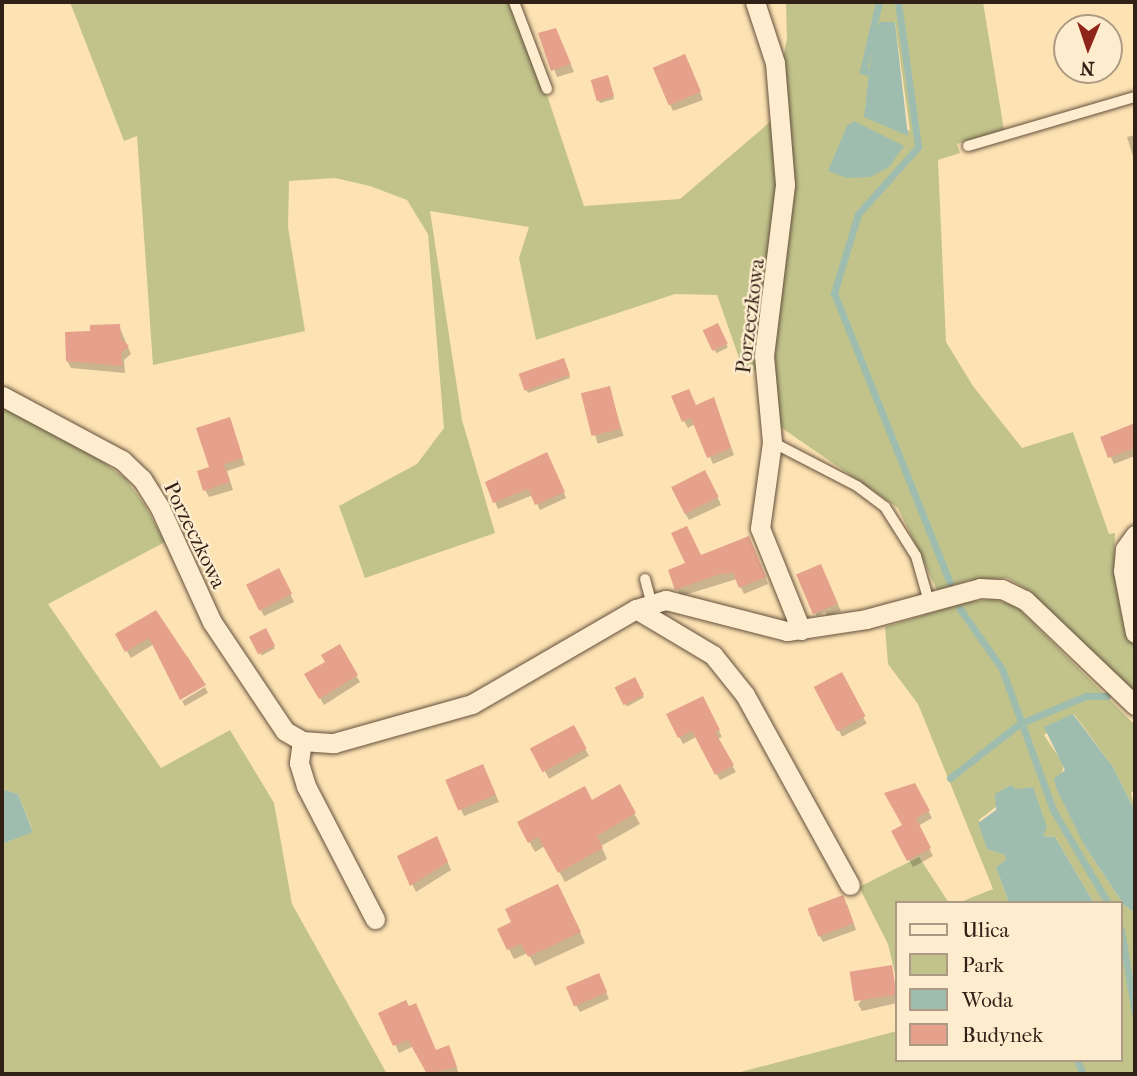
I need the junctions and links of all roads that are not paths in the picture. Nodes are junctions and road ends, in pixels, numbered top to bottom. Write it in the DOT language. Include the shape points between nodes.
graph roads {
  1 [pos="514,2"];
  2 [pos="755,2"];
  3 [pos="548,89"];
  4 [pos="1135,97"];
  5 [pos="968,146"];
  6 [pos="2,396"];
  7 [pos="772,442"];
  8 [pos="1135,534"];
  9 [pos="645,579"];
  10 [pos="929,602"];
  11 [pos="643,605"];
  12 [pos="801,630"];
  13 [pos="1135,633"];
  14 [pos="1135,705"];
  15 [pos="302,741"];
  16 [pos="850,885"];
  17 [pos="375,919"];
  1 -- 3 [label="lane"];
  2 -- 7 [label="street, Porzeczkowa" via="775,63 785,185 764,356"];
  4 -- 5 [label="lane"];
  6 -- 15 [label="street, Porzeczkowa" via="122,460 142,479 212,622 285,731"];
  7 -- 10 [label="lane" via="857,486 885,507 916,556"];
  7 -- 12 [label="street, Porzeczkowa" via="760,528"];
  8 -- 13 [label="street" via="1125,549 1123,571"];
  9 -- 11 [label="lane"];
  10 -- 12 [label="street"];
  10 -- 14 [label="street" via="980,588 1002,589 1025,600"];
  11 -- 12 [label="street" via="688,603 787,631"];
  11 -- 15 [label="street" via="472,704 334,743"];
  11 -- 16 [label="street" via="713,655 737,685"];
  15 -- 17 [label="street" via="299,763 306,786"];
}
